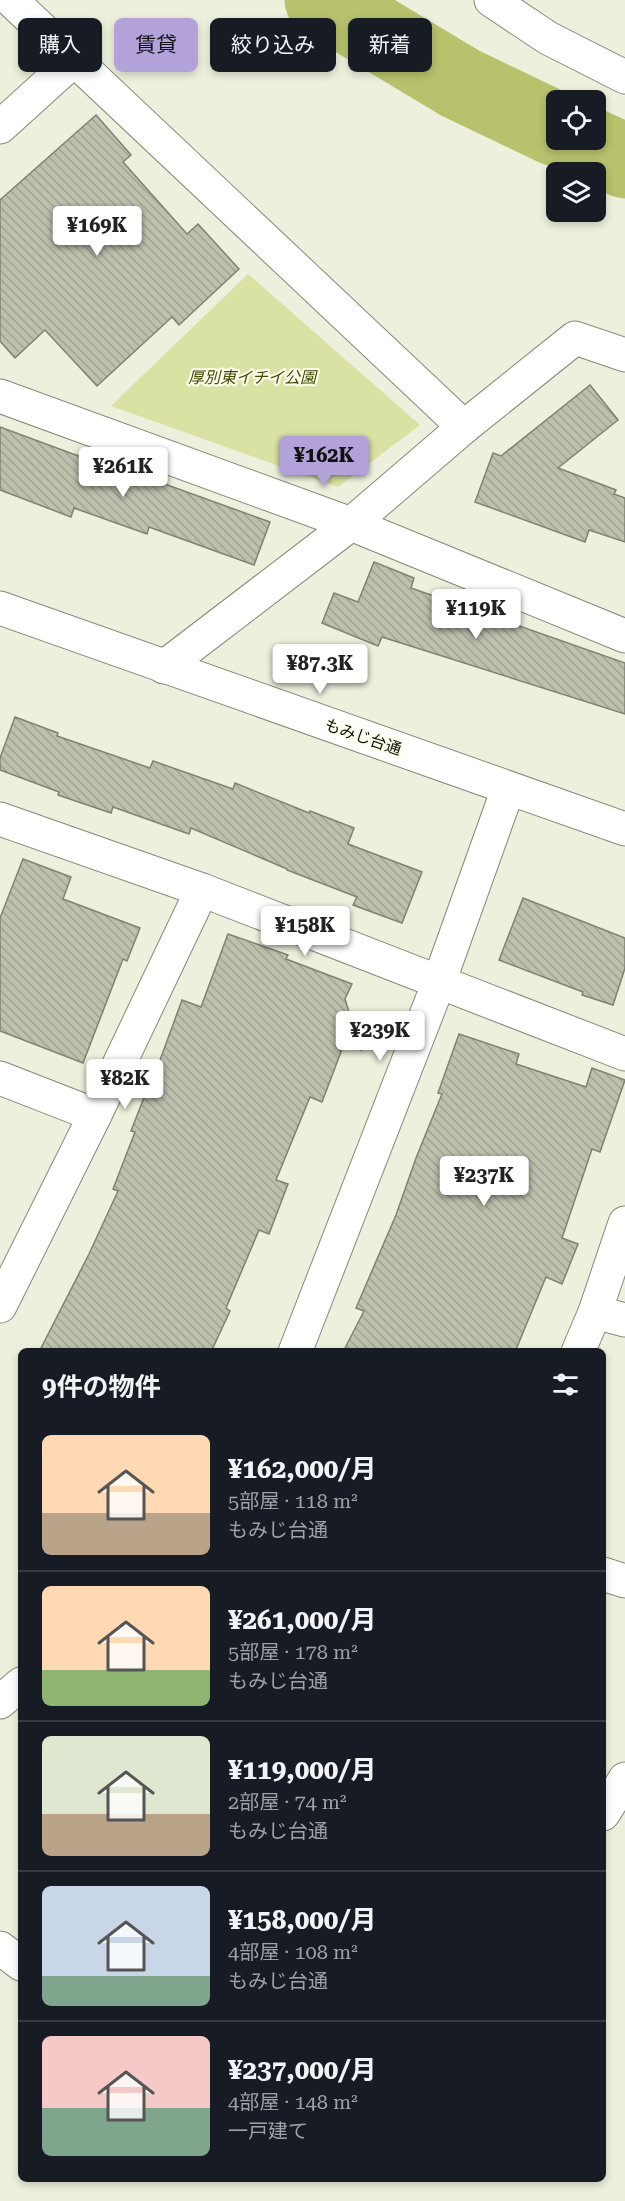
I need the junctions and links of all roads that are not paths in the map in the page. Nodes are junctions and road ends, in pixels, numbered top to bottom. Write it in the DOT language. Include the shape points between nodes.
graph roads {
  1 [pos="11,0"];
  2 [pos="491,0"];
  3 [pos="31,18"];
  4 [pos="61,72"];
  5 [pos="89,72"];
  6 [pos="625,77"];
  7 [pos="0,127"];
  8 [pos="625,355"];
  9 [pos="0,396"];
  10 [pos="464,427"];
  11 [pos="351,524"];
  12 [pos="0,608"];
  13 [pos="625,636"];
  14 [pos="164,667"];
  15 [pos="508,789"];
  16 [pos="0,819"];
  17 [pos="625,829"];
  18 [pos="202,890"];
  19 [pos="439,982"];
  20 [pos="625,1054"];
  21 [pos="0,1078"];
  22 [pos="95,1115"];
  23 [pos="625,1223"];
  24 [pos="0,1306"];
  25 [pos="610,1316"];
  26 [pos="297,1348"];
  27 [pos="582,1348"];
  28 [pos="606,1575"];
  29 [pos="625,1581"];
  30 [pos="18,1687"];
  31 [pos="0,1702"];
  32 [pos="625,1779"];
  33 [pos="606,1809"];
  34 [pos="0,1948"];
  35 [pos="18,1962"];
  1 -- 3 [label="street"];
  2 -- 6 [label="street" via="548,38"];
  4 -- 7 [label="street"];
  5 -- 10 [label="street"];
  8 -- 10 [label="street" via="575,338"];
  9 -- 11 [label="street"];
  10 -- 11 [label="street"];
  11 -- 13 [label="street"];
  11 -- 14 [label="street"];
  12 -- 14 [label="street, もみじ台通"];
  14 -- 15 [label="street, もみじ台通"];
  15 -- 17 [label="street, もみじ台通"];
  15 -- 19 [label="street"];
  16 -- 18 [label="street"];
  18 -- 19 [label="street"];
  18 -- 22 [label="street"];
  19 -- 20 [label="street"];
  19 -- 26 [label="street"];
  21 -- 22 [label="street"];
  22 -- 24 [label="street"];
  23 -- 25 [label="street"];
  25 -- 27 [label="street"];
  28 -- 29 [label="street"];
  30 -- 31 [label="street"];
  32 -- 33 [label="street"];
  34 -- 35 [label="street"];
}
